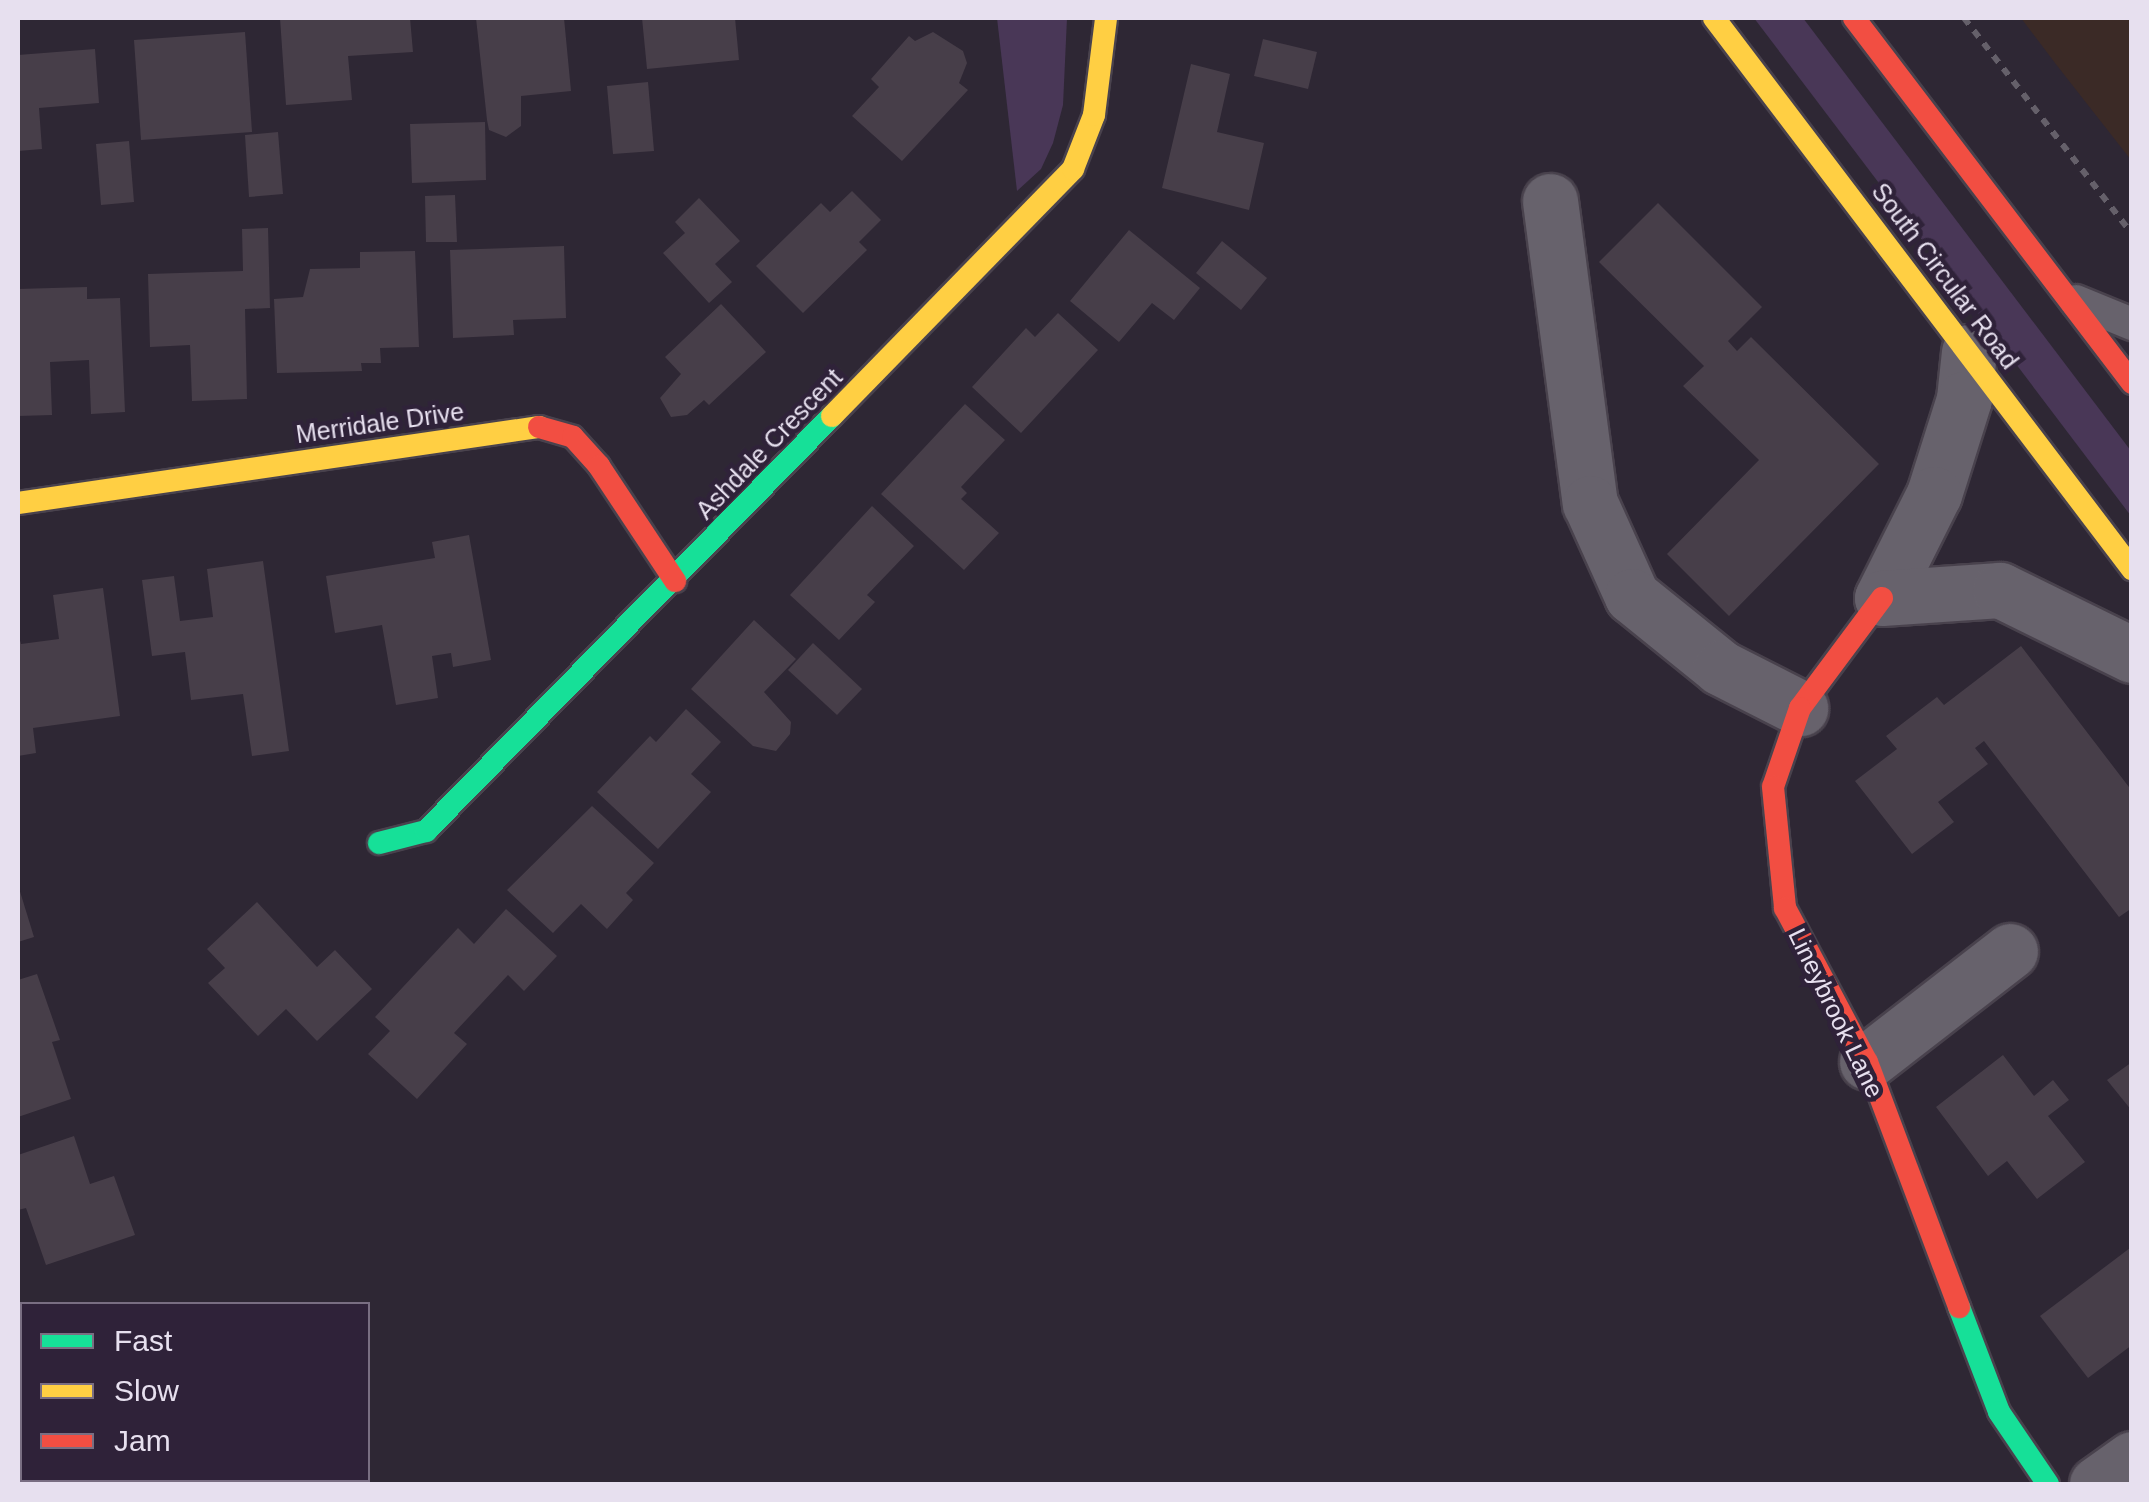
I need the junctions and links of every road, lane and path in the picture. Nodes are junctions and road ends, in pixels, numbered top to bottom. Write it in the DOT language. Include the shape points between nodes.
graph roads {
  1 [pos="1106,18"];
  2 [pos="1714,18"];
  3 [pos="1854,18"];
  4 [pos="1964,18"];
  5 [pos="1550,201"];
  6 [pos="2132,234"];
  7 [pos="2067,297"];
  8 [pos="2132,324"];
  9 [pos="1969,352"];
  10 [pos="2132,383"];
  11 [pos="18,504"];
  12 [pos="2132,569"];
  13 [pos="675,581"];
  14 [pos="1882,598"];
  15 [pos="2132,655"];
  16 [pos="1800,708"];
  17 [pos="379,843"];
  18 [pos="2010,951"];
  19 [pos="1866,1062"];
  20 [pos="2132,1459"];
  21 [pos="2048,1484"];
  22 [pos="2098,1484"];
  1 -- 13 [label="main road, Ashdale Crescent" via="1094,115 1073,169"];
  2 -- 9 [label="main road, South Circular Road"];
  3 -- 7 [label="main road"];
  4 -- 6 [label="path"];
  5 -- 16 [label="street" via="1590,503 1632,596 1721,668"];
  7 -- 8 [label="lane"];
  7 -- 10 [label="main road"];
  9 -- 12 [label="main road, South Circular Road"];
  9 -- 14 [label="street, Lineybrook Lane" via="1964,399 1934,494"];
  11 -- 13 [label="main road, Merridale Drive" via="546,426 573,437 599,466"];
  13 -- 17 [label="main road, Ashdale Crescent" via="426,832"];
  14 -- 15 [label="street" via="2000,590"];
  14 -- 16 [label="main road, Lineybrook Lane"];
  16 -- 19 [label="main road, Lineybrook Lane" via="1774,787 1784,908"];
  18 -- 19 [label="street"];
  19 -- 21 [label="main road, Lineybrook Lane" via="1966,1336 1999,1412"];
  20 -- 22 [label="street"];
}
